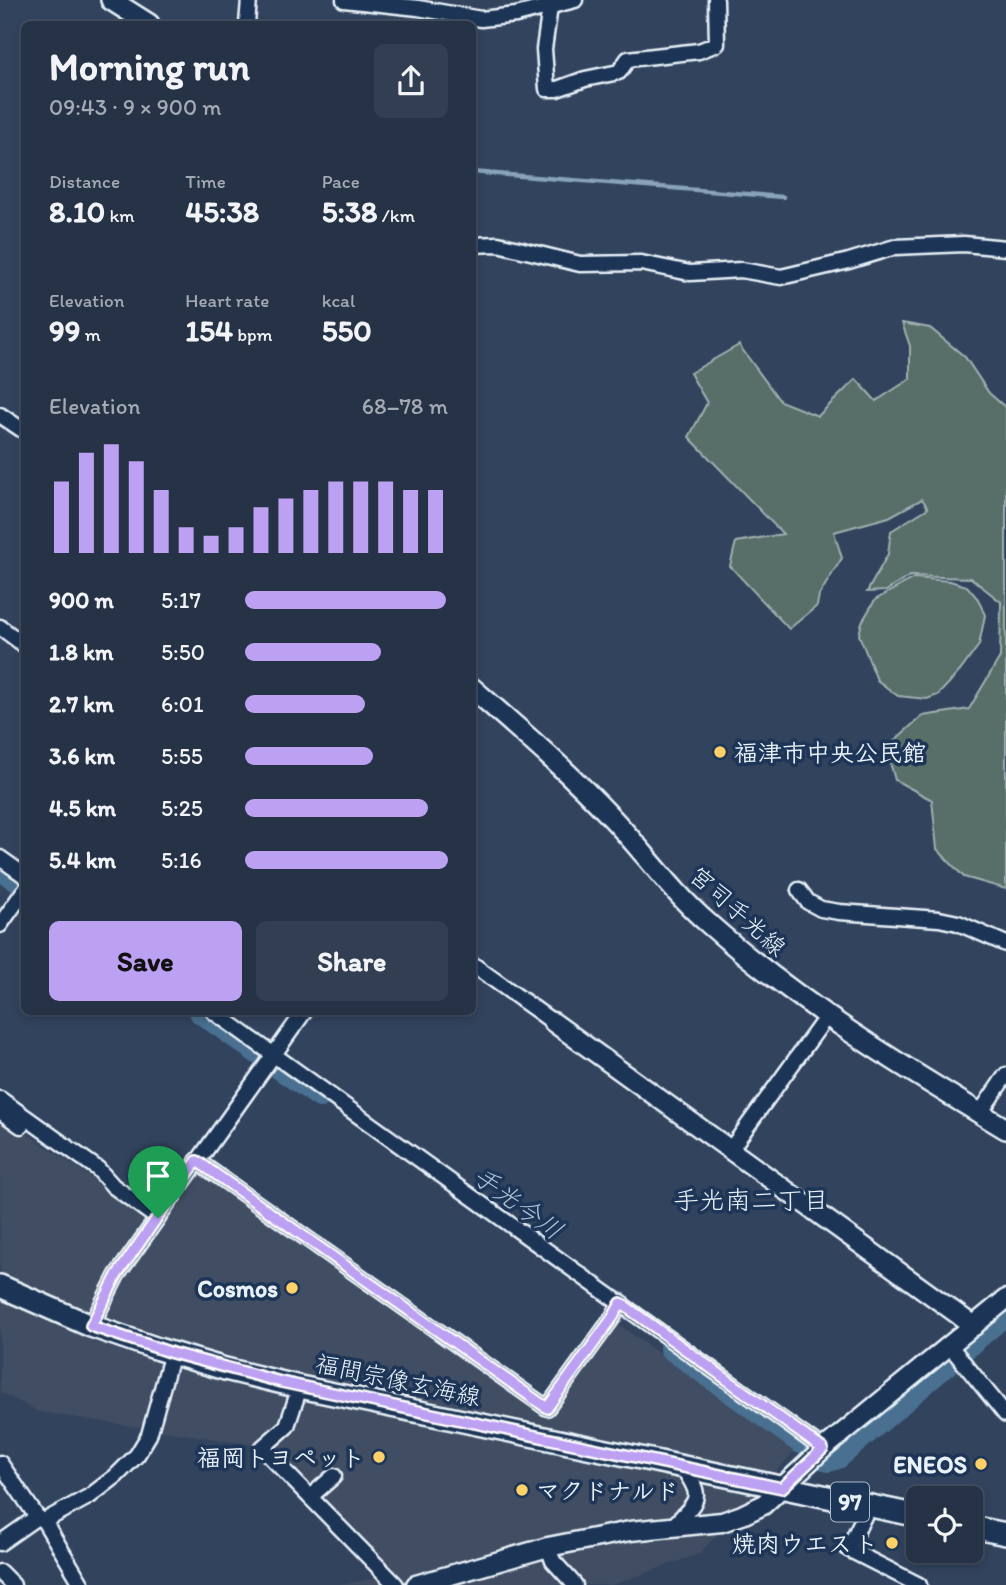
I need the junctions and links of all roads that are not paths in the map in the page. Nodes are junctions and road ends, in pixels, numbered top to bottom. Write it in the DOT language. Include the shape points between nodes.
graph roads {
  1 [pos="111,0"];
  2 [pos="249,0"];
  3 [pos="344,0"];
  4 [pos="575,0"];
  5 [pos="716,0"];
  6 [pos="550,7"];
  7 [pos="144,21"];
  8 [pos="247,21"];
  9 [pos="476,245"];
  10 [pos="1006,248"];
  11 [pos="0,415"];
  12 [pos="21,429"];
  13 [pos="0,627"];
  14 [pos="21,643"];
  15 [pos="476,691"];
  16 [pos="0,858"];
  17 [pos="21,873"];
  18 [pos="799,890"];
  19 [pos="21,895"];
  20 [pos="0,925"];
  21 [pos="1006,944"];
  22 [pos="476,967"];
  23 [pos="218,1015"];
  24 [pos="302,1015"];
  25 [pos="827,1016"];
  26 [pos="553,1022"];
  27 [pos="270,1058"];
  28 [pos="1006,1076"];
  29 [pos="0,1099"];
  30 [pos="980,1113"];
  31 [pos="10,1114"];
  32 [pos="1006,1129"];
  33 [pos="730,1150"];
  34 [pos="197,1161"];
  35 [pos="158,1218"];
  36 [pos="0,1286"];
  37 [pos="1006,1299"];
  38 [pos="618,1308"];
  39 [pos="91,1326"];
  40 [pos="974,1326"];
  41 [pos="950,1346"];
  42 [pos="172,1353"];
  43 [pos="300,1387"];
  44 [pos="1006,1415"];
  45 [pos="823,1449"];
  46 [pos="0,1463"];
  47 [pos="682,1466"];
  48 [pos="334,1476"];
  49 [pos="782,1488"];
  50 [pos="310,1497"];
  51 [pos="869,1506"];
  52 [pos="906,1513"];
  53 [pos="40,1519"];
  54 [pos="673,1526"];
  55 [pos="983,1529"];
  56 [pos="1006,1534"];
  57 [pos="0,1543"];
  58 [pos="548,1547"];
  59 [pos="0,1572"];
  60 [pos="13,1585"];
  61 [pos="82,1585"];
  62 [pos="396,1585"];
  63 [pos="416,1585"];
  64 [pos="575,1585"];
  65 [pos="919,1585"];
  1 -- 7 [label="main road"];
  2 -- 8 [label="street"];
  3 -- 6 [label="street" via="481,19"];
  4 -- 6 [label="street"];
  5 -- 6 [label="street" via="717,44 699,51 628,59 619,72 557,89 547,89 544,48"];
  9 -- 10 [label="street" via="498,244 580,264 641,263 690,273 741,271 781,277 895,247 964,244"];
  11 -- 12 [label="street"];
  13 -- 14 [label="street"];
  15 -- 25 [label="main road, 宮司手光線" via="559,764 707,922"];
  16 -- 17 [label="street"];
  18 -- 21 [label="street" via="821,909 939,919"];
  19 -- 20 [label="street"];
  22 -- 26 [label="street"];
  23 -- 27 [label="street"];
  24 -- 27 [label="street"];
  25 -- 30 [label="main road, 宮司手光線"];
  25 -- 33 [label="street"];
  26 -- 33 [label="street"];
  27 -- 34 [label="street"];
  27 -- 38 [label="street"];
  28 -- 30 [label="street"];
  29 -- 31 [label="street"];
  30 -- 32 [label="main road, 宮司手光線"];
  31 -- 35 [label="street" via="98,1170"];
  33 -- 40 [label="street"];
  34 -- 35 [label="street"];
  34 -- 38 [label="street" via="547,1408"];
  35 -- 39 [label="street" via="117,1275"];
  36 -- 39 [label="main road, 福間宗像玄海線 / 97"];
  37 -- 40 [label="street"];
  38 -- 45 [label="street"];
  39 -- 42 [label="main road, 福間宗像玄海線 / 97"];
  40 -- 41 [label="street"];
  41 -- 44 [label="street"];
  41 -- 45 [label="street"];
  42 -- 43 [label="main road, 福間宗像玄海線 / 97"];
  42 -- 53 [label="street" via="149,1435 137,1455 90,1496"];
  43 -- 47 [label="main road, 福間宗像玄海線 / 97"];
  43 -- 50 [label="street" via="287,1426 262,1448"];
  45 -- 49 [label="street"];
  46 -- 53 [label="street"];
  47 -- 49 [label="main road, 福間宗像玄海線 / 97"];
  47 -- 54 [label="street" via="697,1496"];
  48 -- 50 [label="street"];
  49 -- 51 [label="main road, 福間宗像玄海線 / 97"];
  49 -- 54 [label="street" via="743,1515 722,1522"];
  50 -- 62 [label="street"];
  51 -- 52 [label="main road, 福間宗像玄海線 / 97"];
  51 -- 65 [label="street" via="848,1549"];
  53 -- 57 [label="street"];
  53 -- 61 [label="street"];
  54 -- 58 [label="street"];
  55 -- 56 [label="main road"];
  58 -- 63 [label="street"];
  58 -- 64 [label="street" via="553,1561"];
  59 -- 60 [label="street"];
}
